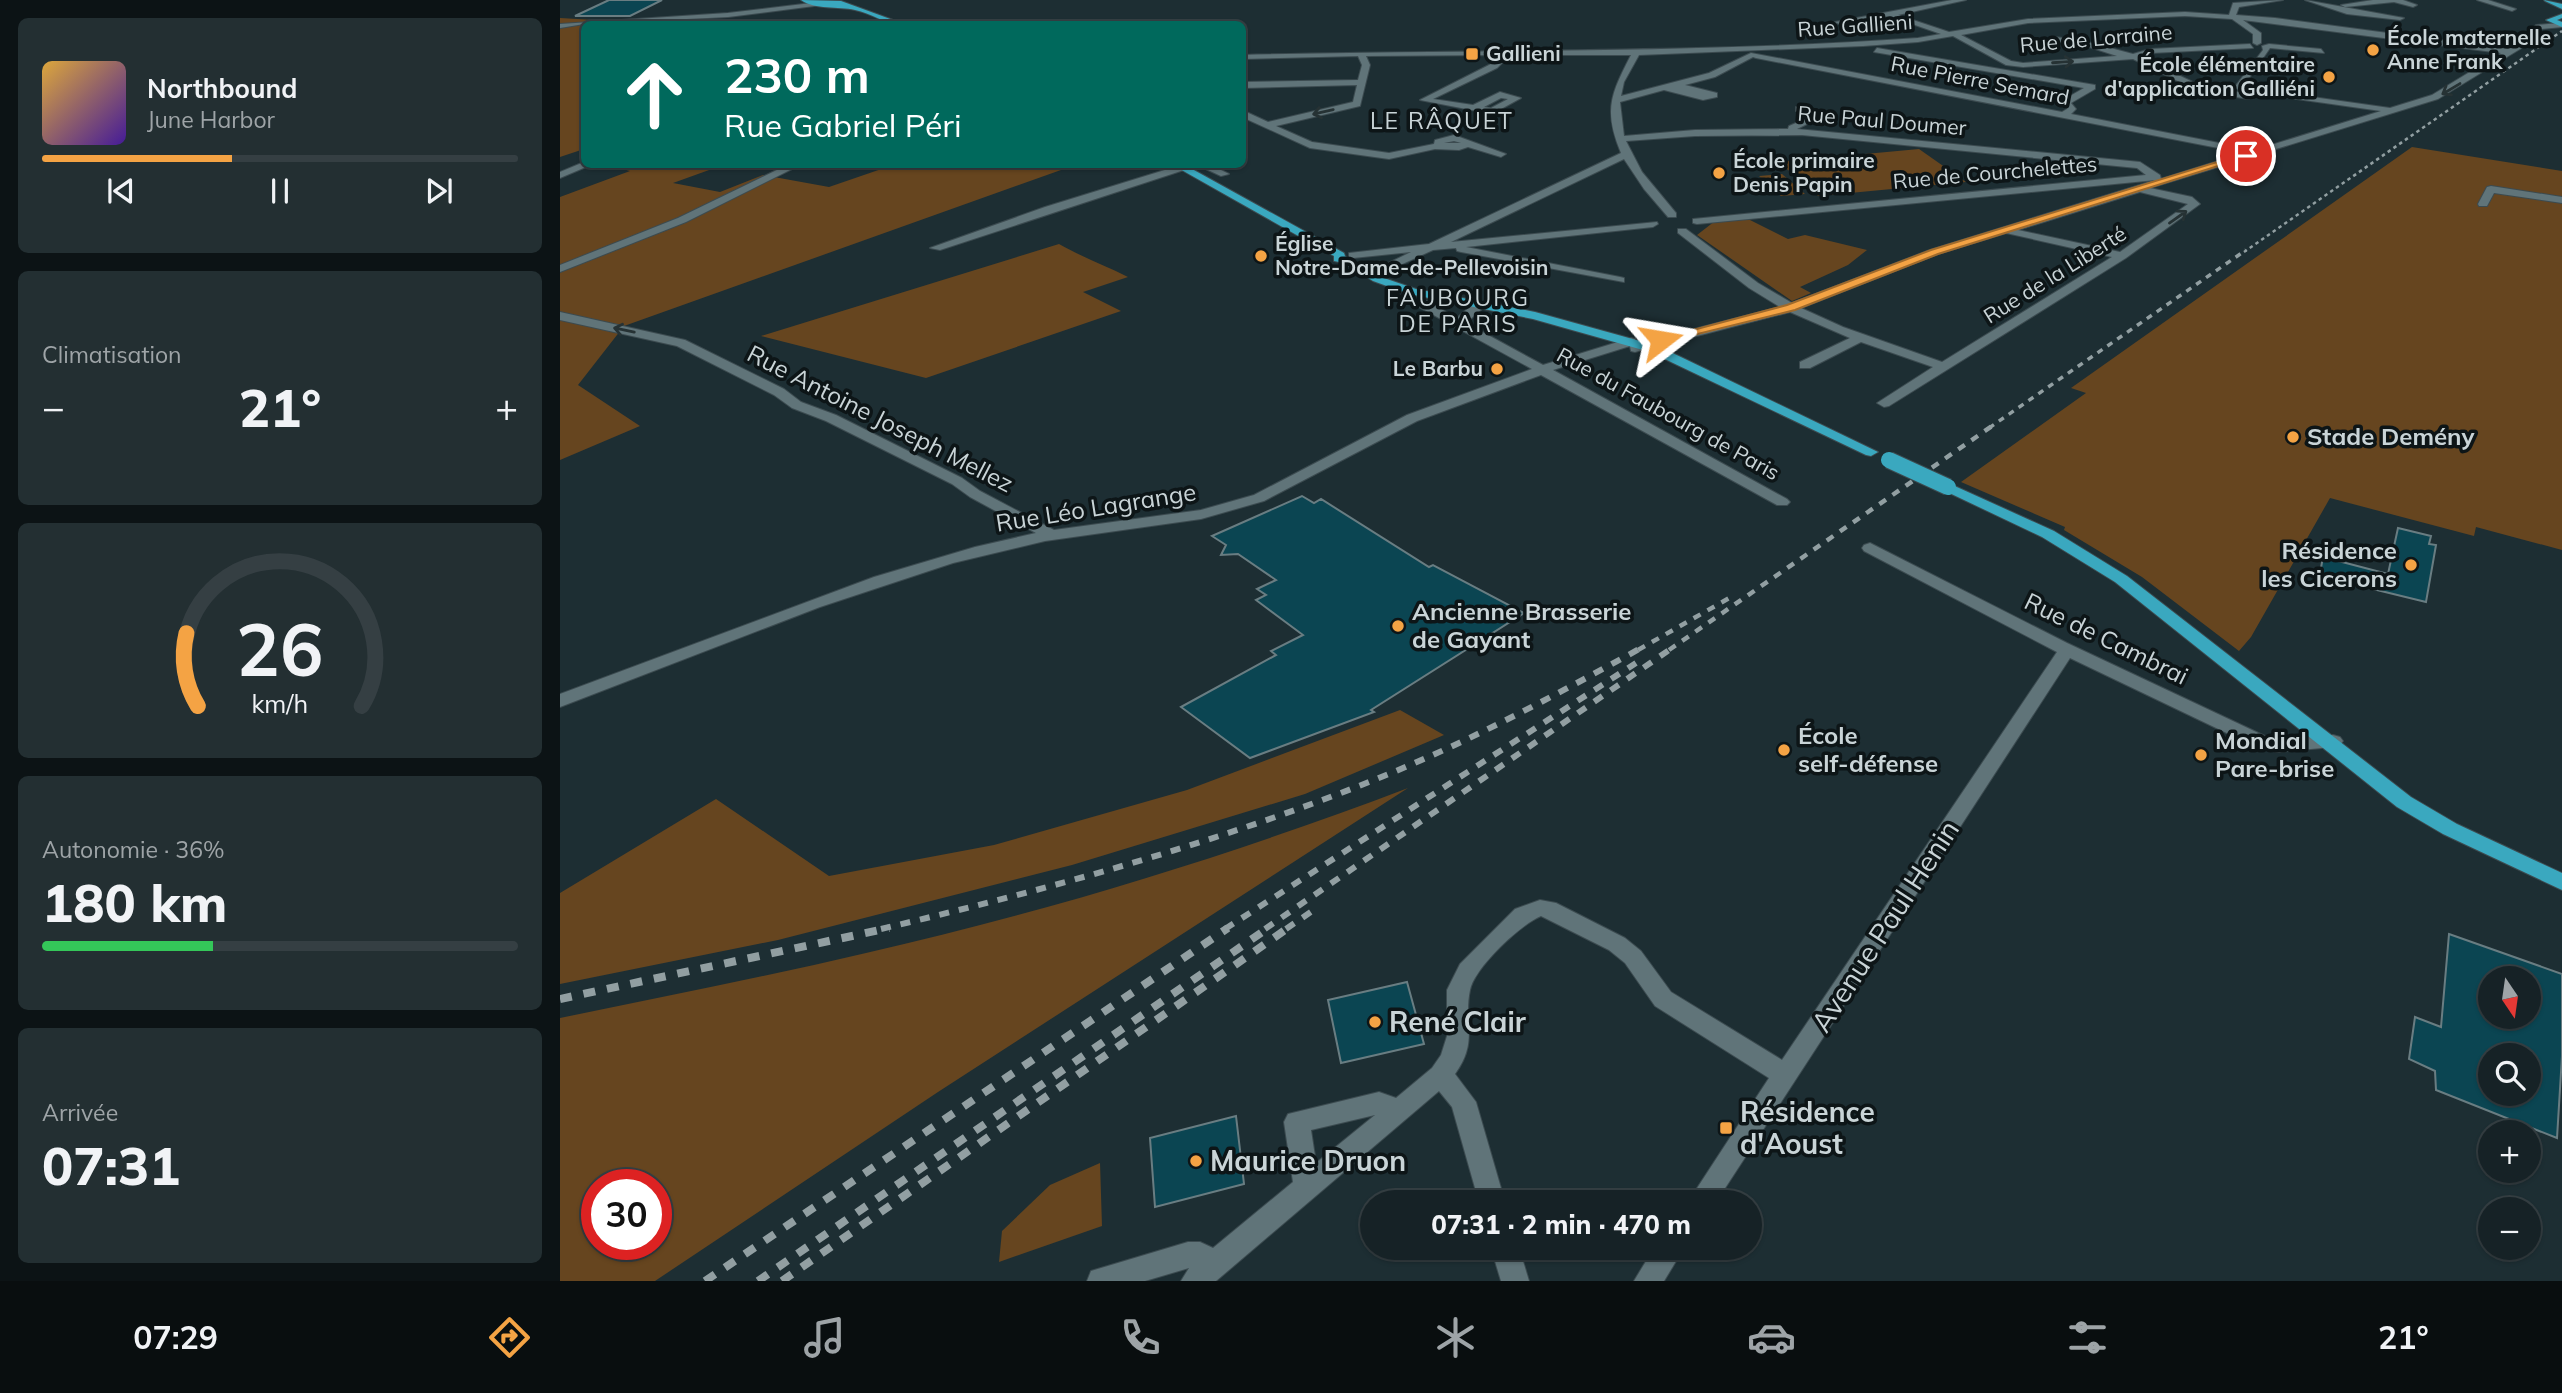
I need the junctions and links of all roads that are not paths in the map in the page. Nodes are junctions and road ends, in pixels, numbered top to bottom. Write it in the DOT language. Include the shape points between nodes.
graph roads {
  1 [pos="859,0"];
  2 [pos="1963,0"];
  3 [pos="2280,0"];
  4 [pos="2308,0"];
  5 [pos="2394,0"];
  6 [pos="2480,0"];
  7 [pos="2547,0"];
  8 [pos="804,1"];
  9 [pos="820,4"];
  10 [pos="829,4"];
  11 [pos="2413,5"];
  12 [pos="2328,6"];
  13 [pos="2562,7"];
  14 [pos="2512,9"];
  15 [pos="1849,11"];
  16 [pos="1889,14"];
  17 [pos="737,15"];
  18 [pos="1869,15"];
  19 [pos="2232,16"];
  20 [pos="2562,16"];
  21 [pos="2255,18"];
  22 [pos="2400,18"];
  23 [pos="640,21"];
  24 [pos="892,21"];
  25 [pos="901,21"];
  26 [pos="1839,22"];
  27 [pos="2241,22"];
  28 [pos="581,25"];
  29 [pos="2561,25"];
  30 [pos="560,26"];
  31 [pos="2537,29"];
  32 [pos="1952,34"];
  33 [pos="2055,39"];
  34 [pos="1854,45"];
  35 [pos="2260,45"];
  36 [pos="1739,50"];
  37 [pos="2320,51"];
  38 [pos="2509,52"];
  39 [pos="1502,53"];
  40 [pos="1636,53"];
  41 [pos="1361,54"];
  42 [pos="1751,55"];
  43 [pos="1907,55"];
  44 [pos="1246,57"];
  45 [pos="2134,57"];
  46 [pos="2447,61"];
  47 [pos="1890,64"];
  48 [pos="2485,67"];
  49 [pos="2019,74"];
  50 [pos="2185,81"];
  51 [pos="1362,82"];
  52 [pos="2001,84"];
  53 [pos="1246,85"];
  54 [pos="1676,85"];
  55 [pos="1664,88"];
  56 [pos="2238,88"];
  57 [pos="2253,90"];
  58 [pos="1616,100"];
  59 [pos="1475,108"];
  60 [pos="1799,109"];
  61 [pos="2393,110"];
  62 [pos="1246,115"];
  63 [pos="2064,115"];
  64 [pos="1268,125"];
  65 [pos="1785,131"];
  66 [pos="1620,139"];
  67 [pos="2258,152"];
  68 [pos="1501,154"];
  69 [pos="1626,154"];
  70 [pos="2152,155"];
  71 [pos="1401,156"];
  72 [pos="2140,165"];
  73 [pos="581,167"];
  74 [pos="790,168"];
  75 [pos="1172,168"];
  76 [pos="1182,168"];
  77 [pos="1209,168"];
  78 [pos="1386,169"];
  79 [pos="1224,174"];
  80 [pos="560,175"];
  81 [pos="2155,177"];
  82 [pos="2171,180"];
  83 [pos="2141,189"];
  84 [pos="2562,200"];
  85 [pos="2483,204"];
  86 [pos="1685,217"];
  87 [pos="682,220"];
  88 [pos="1667,229"];
  89 [pos="2007,230"];
  90 [pos="1449,244"];
  91 [pos="1435,246"];
  92 [pos="936,248"];
  93 [pos="2122,256"];
  94 [pos="1347,257"];
  95 [pos="560,270"];
  96 [pos="1371,275"];
  97 [pos="560,279"];
  98 [pos="1619,280"];
  99 [pos="1423,303"];
  100 [pos="1479,305"];
  101 [pos="1791,308"];
  102 [pos="560,316"];
  103 [pos="1459,323"];
  104 [pos="1861,337"];
  105 [pos="1633,345"];
  106 [pos="1805,365"];
  107 [pos="1944,367"];
  108 [pos="1544,369"];
  109 [pos="1884,403"];
  110 [pos="1889,460"];
  111 [pos="1782,502"];
  112 [pos="1051,535"];
  113 [pos="1870,548"];
  114 [pos="2067,650"];
  115 [pos="560,701"];
  116 [pos="2330,741"];
  117 [pos="2562,871"];
  118 [pos="2562,883"];
  119 [pos="1441,1075"];
  120 [pos="1787,1076"];
  121 [pos="1399,1110"];
  122 [pos="1307,1187"];
  123 [pos="1488,1190"];
  124 [pos="1709,1190"];
  125 [pos="1509,1260"];
  126 [pos="1662,1260"];
  127 [pos="1204,1273"];
  128 [pos="1101,1281"];
  129 [pos="1515,1281"];
  130 [pos="1648,1281"];
  1 -- 10 [label="main road"];
  1 -- 25 [label="main road"];
  2 -- 16 [label="street"];
  3 -- 19 [label="street" via="2233,3"];
  4 -- 12 [label="street"];
  5 -- 11 [label="street"];
  5 -- 12 [label="street"];
  6 -- 14 [label="street"];
  7 -- 13 [label="main road"];
  8 -- 9 [label="main road"];
  8 -- 17 [label="street"];
  9 -- 10 [label="main road"];
  9 -- 17 [label="street"];
  10 -- 24 [label="main road" via="859,8"];
  12 -- 22 [label="street"];
  15 -- 18 [label="street"];
  16 -- 18 [label="street"];
  16 -- 32 [label="street, Rue de Lorraine"];
  17 -- 23 [label="street"];
  18 -- 26 [label="street"];
  19 -- 21 [label="street, Rue Gallieni"];
  19 -- 27 [label="street"];
  19 -- 32 [label="street, Rue Gallieni" via="2040,20"];
  20 -- 29 [label="main road" via="2550,20"];
  20 -- 31 [label="street, Rue Léo Lagrange" via="2539,19"];
  21 -- 27 [label="street"];
  21 -- 38 [label="street, Rue Gallieni"];
  27 -- 35 [label="street" via="2257,33"];
  28 -- 30 [label="street"];
  29 -- 31 [label="street"];
  31 -- 38 [label="street, Rue Léo Lagrange"];
  32 -- 34 [label="street, Rue Gallieni"];
  32 -- 45 [label="street, Rue de Lorraine, one-way" via="2016,65"];
  33 -- 45 [label="street"];
  34 -- 36 [label="street, Rue Gallieni"];
  34 -- 43 [label="street"];
  35 -- 37 [label="street, Rue de Lorraine"];
  35 -- 45 [label="street, Rue de Lorraine" via="2150,51"];
  35 -- 56 [label="street" via="2267,50"];
  36 -- 40 [label="street, Rue Gallieni"];
  36 -- 42 [label="street, Rue Pierre Semard"];
  38 -- 48 [label="street, Rue Léo Lagrange"];
  39 -- 40 [label="street, Rue Gallieni"];
  39 -- 41 [label="street, Rue Gallieni"];
  39 -- 59 [label="street" via="1494,66 1421,102"];
  40 -- 58 [label="street" via="1621,79"];
  41 -- 44 [label="street, Rue Gallieni"];
  41 -- 51 [label="street" via="1366,65"];
  42 -- 54 [label="street" via="1727,69"];
  42 -- 63 [label="street, Rue Pierre Semard"];
  43 -- 47 [label="street"];
  43 -- 49 [label="street"];
  45 -- 50 [label="street"];
  46 -- 48 [label="street"];
  48 -- 61 [label="street, Rue Léo Lagrange, one-way" via="2443,94"];
  49 -- 52 [label="street"];
  49 -- 63 [label="street" via="2092,86 2066,102 2072,109"];
  50 -- 56 [label="street"];
  50 -- 57 [label="street" via="2201,89 2249,96"];
  51 -- 53 [label="street"];
  51 -- 64 [label="street, one-way" via="1356,105"];
  54 -- 55 [label="street"];
  54 -- 55 [label="street" via="1714,94 1703,97"];
  55 -- 58 [label="street"];
  56 -- 57 [label="street"];
  57 -- 61 [label="street"];
  58 -- 66 [label="street"];
  60 -- 65 [label="street" via="1815,118"];
  61 -- 67 [label="street, Rue Léo Lagrange"];
  62 -- 64 [label="street"];
  63 -- 67 [label="street, Rue Pierre Semard"];
  64 -- 71 [label="street" via="1310,145"];
  65 -- 66 [label="street, Rue Paul Doumer"];
  65 -- 72 [label="street, Rue Paul Doumer"];
  66 -- 69 [label="street"];
  67 -- 82 [label="street, Rue Léo Lagrange"];
  68 -- 71 [label="street" via="1449,138 1438,142 1440,146"];
  69 -- 86 [label="street" via="1644,184"];
  69 -- 91 [label="street"];
  70 -- 72 [label="street"];
  71 -- 78 [label="street"];
  72 -- 81 [label="street"];
  73 -- 80 [label="street"];
  74 -- 87 [label="street"];
  75 -- 92 [label="street"];
  76 -- 94 [label="main road, Rue du Faubourg de Paris"];
  77 -- 79 [label="street"];
  81 -- 82 [label="street, Rue de Courchelettes"];
  81 -- 86 [label="street, Rue de Courchelettes"];
  82 -- 83 [label="street, Rue Léo Lagrange"];
  83 -- 89 [label="street, Rue Léo Lagrange"];
  93 -- 83 [label="street, Rue de la Liberté, one-way" via="2195,204"];
  84 -- 85 [label="street" via="2491,189"];
  86 -- 88 [label="street" via="1696,227"];
  86 -- 88 [label="street" via="1656,218"];
  87 -- 95 [label="street"];
  87 -- 97 [label="street" via="691,225"];
  88 -- 90 [label="street"];
  88 -- 101 [label="street"];
  89 -- 93 [label="street"];
  89 -- 101 [label="street, Rue Léo Lagrange"];
  90 -- 91 [label="street"];
  90 -- 98 [label="street"];
  91 -- 94 [label="street"];
  91 -- 96 [label="street"];
  93 -- 107 [label="street, Rue de la Liberté"];
  94 -- 96 [label="main road, Rue du Faubourg de Paris"];
  96 -- 100 [label="main road, Rue du Faubourg de Paris" via="1412,292"];
  99 -- 103 [label="street, Rue du Faubourg de Paris"];
  100 -- 103 [label="street"];
  100 -- 105 [label="main road, Rue du Faubourg de Paris"];
  101 -- 104 [label="street"];
  101 -- 105 [label="street, Rue Léo Lagrange"];
  112 -- 102 [label="street, Rue Antoine Joseph Mellez, one-way" via="957,481 810,412 688,346"];
  103 -- 108 [label="street, Rue du Faubourg de Paris"];
  104 -- 106 [label="street"];
  104 -- 107 [label="street"];
  105 -- 108 [label="street, Rue Léo Lagrange"];
  105 -- 110 [label="main road, Rue du Faubourg de Paris"];
  107 -- 109 [label="street, Rue de la Liberté"];
  108 -- 111 [label="street, Rue du Faubourg de Paris"];
  108 -- 112 [label="street, Rue Léo Lagrange" via="1412,418 1238,506"];
  110 -- 116 [label="main road, Rue de Cambrai, bridge" via="2048,534 2111,572"];
  112 -- 115 [label="street, Rue Léo Lagrange" via="861,587"];
  113 -- 114 [label="street, Rue de Cambrai"];
  114 -- 116 [label="street, Rue de Cambrai" via="2265,744"];
  114 -- 120 [label="street, Avenue Paul Henin"];
  116 -- 117 [label="main road, Rue de Cambrai" via="2442,815"];
  116 -- 118 [label="main road, Rue de Cambrai" via="2390,793 2436,822"];
  119 -- 120 [label="street" via="1458,1048 1463,978 1523,915 1540,908 1617,944 1633,957 1663,999"];
  119 -- 121 [label="street"];
  119 -- 123 [label="street" via="1462,1102"];
  120 -- 124 [label="street, Avenue Paul Henin"];
  121 -- 122 [label="street"];
  121 -- 122 [label="street" via="1379,1103 1297,1122"];
  122 -- 127 [label="street"];
  125 -- 129 [label="street"];
  126 -- 130 [label="street"];
  127 -- 128 [label="street" via="1200,1255 1188,1255"];
}
